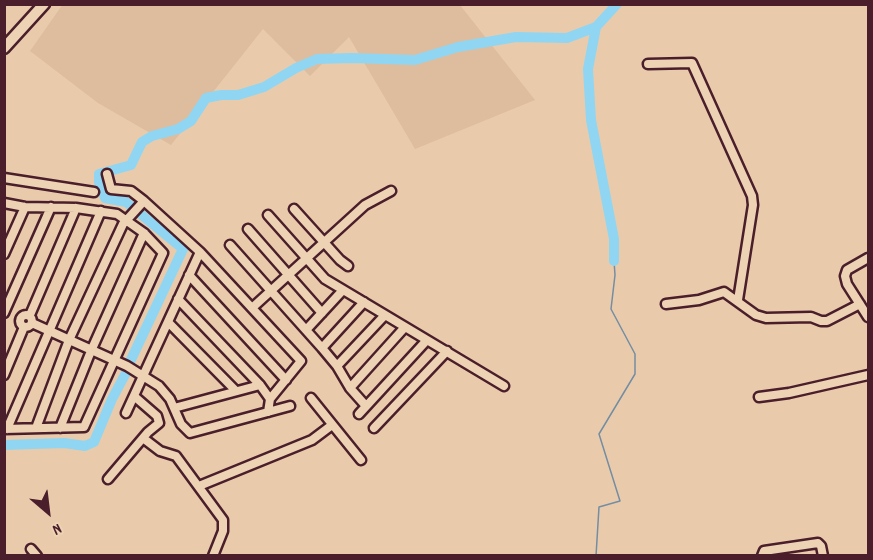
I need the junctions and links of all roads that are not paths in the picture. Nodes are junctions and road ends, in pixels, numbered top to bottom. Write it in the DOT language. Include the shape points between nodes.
graph roads {
  1 [pos="40,6"];
  2 [pos="4,48"];
  3 [pos="648,64"];
  4 [pos="107,174"];
  5 [pos="4,178"];
  6 [pos="390,191"];
  7 [pos="94,192"];
  8 [pos="4,203"];
  9 [pos="25,207"];
  10 [pos="51,207"];
  11 [pos="139,207"];
  12 [pos="76,208"];
  13 [pos="294,209"];
  14 [pos="101,211"];
  15 [pos="268,215"];
  16 [pos="127,220"];
  17 [pos="248,229"];
  18 [pos="144,233"];
  19 [pos="324,242"];
  20 [pos="230,245"];
  21 [pos="200,252"];
  22 [pos="4,254"];
  23 [pos="306,258"];
  24 [pos="868,258"];
  25 [pos="348,266"];
  26 [pos="288,274"];
  27 [pos="189,275"];
  28 [pos="271,290"];
  29 [pos="343,290"];
  30 [pos="178,299"];
  31 [pos="738,300"];
  32 [pos="364,302"];
  33 [pos="666,304"];
  34 [pos="861,304"];
  35 [pos="252,308"];
  36 [pos="5,311"];
  37 [pos="322,313"];
  38 [pos="385,315"];
  39 [pos="868,317"];
  40 [pos="27,320"];
  41 [pos="168,322"];
  42 [pos="405,327"];
  43 [pos="48,330"];
  44 [pos="306,330"];
  45 [pos="69,340"];
  46 [pos="427,340"];
  47 [pos="322,348"];
  48 [pos="91,351"];
  49 [pos="447,351"];
  50 [pos="115,360"];
  51 [pos="337,366"];
  52 [pos="4,375"];
  53 [pos="868,375"];
  54 [pos="144,376"];
  55 [pos="286,380"];
  56 [pos="260,385"];
  57 [pos="504,386"];
  58 [pos="350,388"];
  59 [pos="235,390"];
  60 [pos="134,396"];
  61 [pos="759,397"];
  62 [pos="311,398"];
  63 [pos="270,399"];
  64 [pos="290,406"];
  65 [pos="366,406"];
  66 [pos="174,408"];
  67 [pos="268,412"];
  68 [pos="126,413"];
  69 [pos="359,414"];
  70 [pos="332,424"];
  71 [pos="36,428"];
  72 [pos="60,428"];
  73 [pos="374,428"];
  74 [pos="6,429"];
  75 [pos="143,438"];
  76 [pos="361,460"];
  77 [pos="108,479"];
  78 [pos="199,486"];
  79 [pos="213,555"];
  80 [pos="762,555"];
  81 [pos="822,555"];
  1 -- 2 [label="main road"];
  3 -- 31 [label="street" via="692,63 752,196"];
  4 -- 11 [label="street" via="111,189 131,191"];
  5 -- 7 [label="street"];
  6 -- 19 [label="street" via="365,205"];
  8 -- 9 [label="street"];
  9 -- 10 [label="street"];
  9 -- 22 [label="street"];
  10 -- 12 [label="street"];
  10 -- 36 [label="street"];
  11 -- 16 [label="street"];
  11 -- 21 [label="street"];
  12 -- 14 [label="street"];
  12 -- 40 [label="street"];
  13 -- 19 [label="street"];
  14 -- 16 [label="street"];
  14 -- 43 [label="street"];
  15 -- 23 [label="street"];
  16 -- 18 [label="street"];
  16 -- 45 [label="street"];
  17 -- 26 [label="street"];
  18 -- 48 [label="street"];
  18 -- 50 [label="street" via="163,252"];
  19 -- 23 [label="street"];
  19 -- 25 [label="street"];
  20 -- 28 [label="street"];
  21 -- 27 [label="street"];
  21 -- 35 [label="street"];
  23 -- 26 [label="street"];
  23 -- 29 [label="street" via="325,279"];
  24 -- 34 [label="street" via="844,276"];
  26 -- 28 [label="street"];
  26 -- 37 [label="street"];
  27 -- 30 [label="street"];
  27 -- 55 [label="street"];
  28 -- 35 [label="street"];
  28 -- 44 [label="street"];
  29 -- 32 [label="street"];
  29 -- 37 [label="street"];
  30 -- 41 [label="street"];
  30 -- 56 [label="street"];
  31 -- 33 [label="street" via="724,292"];
  31 -- 34 [label="street" via="766,318 811,317 821,321"];
  32 -- 38 [label="street"];
  32 -- 47 [label="street"];
  34 -- 39 [label="street"];
  35 -- 55 [label="street" via="301,360"];
  36 -- 40 [label="street"];
  37 -- 44 [label="street"];
  38 -- 42 [label="street"];
  38 -- 51 [label="street"];
  40 -- 43 [label="street"];
  40 -- 52 [label="street"];
  41 -- 54 [label="street"];
  41 -- 59 [label="street"];
  42 -- 46 [label="street"];
  42 -- 58 [label="street"];
  43 -- 45 [label="street"];
  43 -- 74 [label="street"];
  44 -- 47 [label="street"];
  45 -- 48 [label="street"];
  45 -- 71 [label="street"];
  46 -- 49 [label="street"];
  46 -- 65 [label="street"];
  47 -- 51 [label="street"];
  48 -- 50 [label="street"];
  48 -- 72 [label="street"];
  49 -- 57 [label="street"];
  49 -- 73 [label="street"];
  50 -- 54 [label="street"];
  50 -- 72 [label="street" via="84,427"];
  51 -- 58 [label="street"];
  53 -- 61 [label="street"];
  54 -- 60 [label="street"];
  54 -- 66 [label="street" via="159,386"];
  55 -- 63 [label="street"];
  56 -- 59 [label="street"];
  56 -- 63 [label="street"];
  58 -- 65 [label="street"];
  59 -- 66 [label="street"];
  60 -- 68 [label="street"];
  60 -- 75 [label="street" via="159,419"];
  62 -- 70 [label="street"];
  63 -- 67 [label="street"];
  64 -- 67 [label="street"];
  65 -- 69 [label="street"];
  66 -- 67 [label="street" via="190,433"];
  70 -- 76 [label="street"];
  70 -- 78 [label="street" via="312,440"];
  71 -- 72 [label="street"];
  71 -- 74 [label="street"];
  75 -- 77 [label="street"];
  75 -- 78 [label="street" via="160,451 176,456"];
  78 -- 79 [label="street" via="223,520 223,531"];
  80 -- 81 [label="street" via="764,551 818,543"];
}
